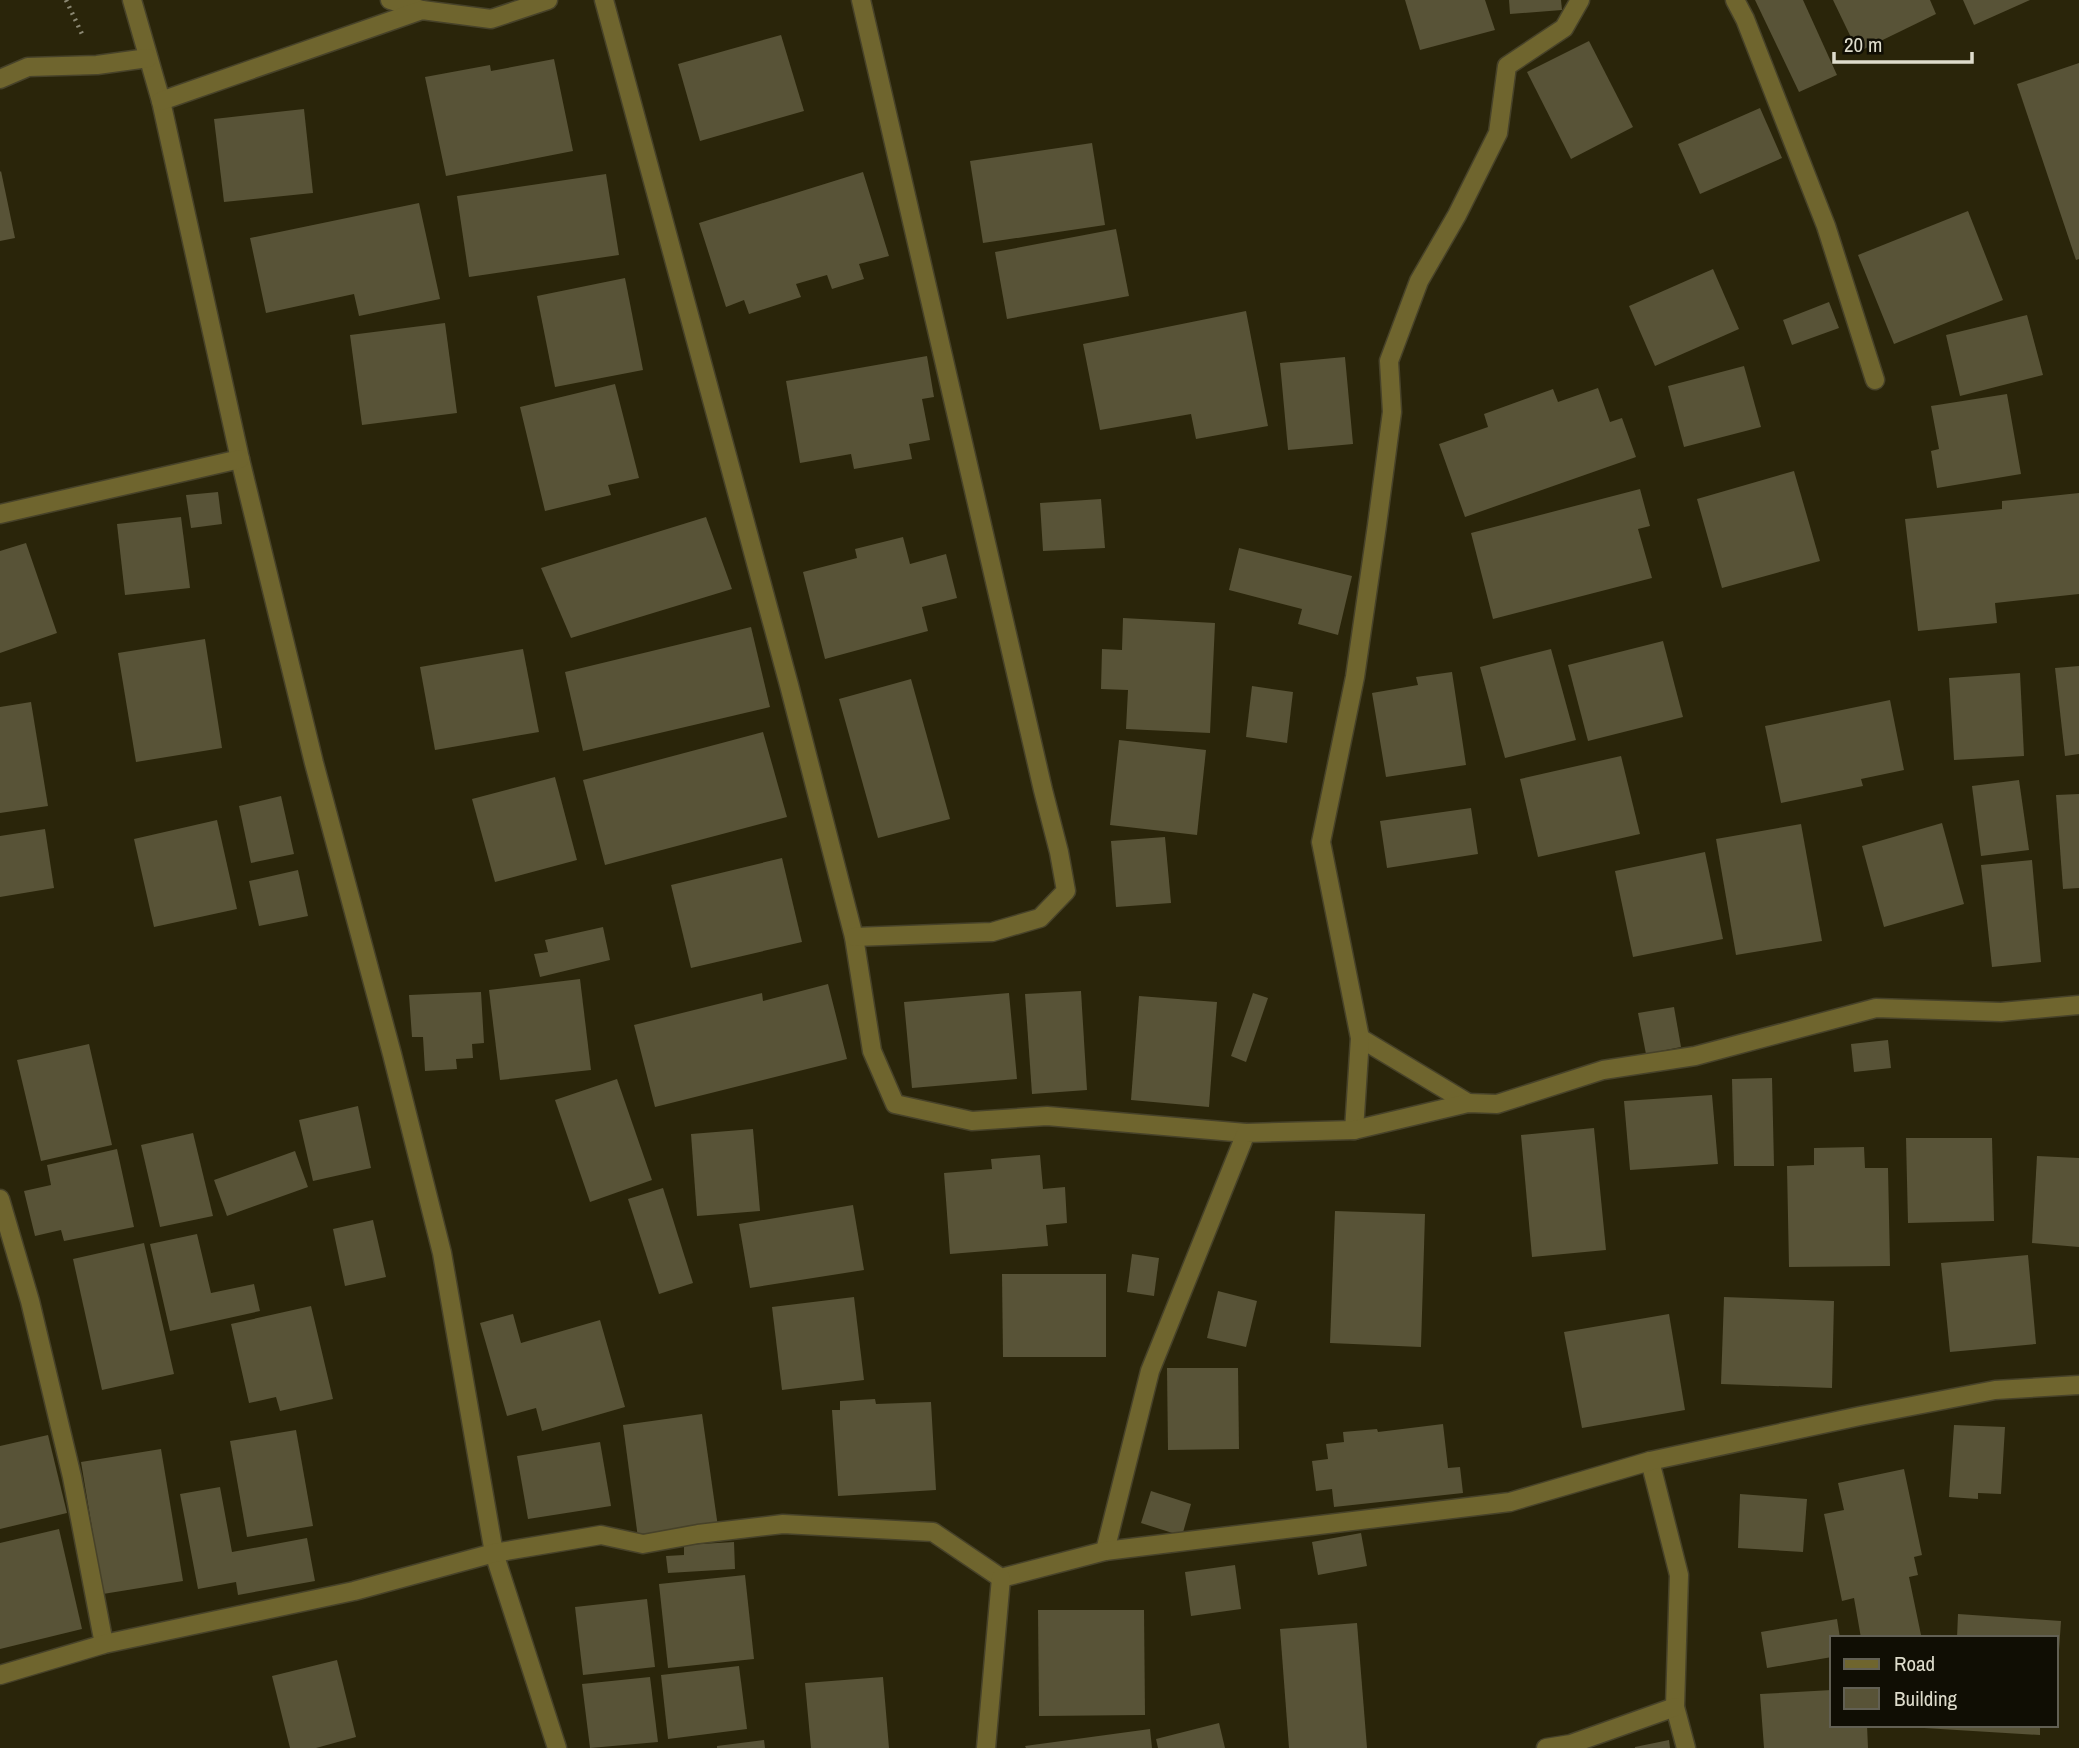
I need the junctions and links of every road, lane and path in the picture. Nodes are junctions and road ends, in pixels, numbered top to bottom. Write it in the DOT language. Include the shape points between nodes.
graph roads {
  1 [pos="132,0"];
  2 [pos="390,0"];
  3 [pos="548,0"];
  4 [pos="604,0"];
  5 [pos="861,0"];
  6 [pos="1580,0"];
  7 [pos="1735,0"];
  8 [pos="422,10"];
  9 [pos="148,58"];
  10 [pos="0,79"];
  11 [pos="161,101"];
  12 [pos="1875,380"];
  13 [pos="240,459"];
  14 [pos="0,514"];
  15 [pos="854,937"];
  16 [pos="2079,1005"];
  17 [pos="1360,1038"];
  18 [pos="1468,1103"];
  19 [pos="1354,1130"];
  20 [pos="1246,1133"];
  21 [pos="0,1199"];
  22 [pos="2079,1385"];
  23 [pos="1650,1461"];
  24 [pos="1105,1550"];
  25 [pos="494,1553"];
  26 [pos="1001,1578"];
  27 [pos="104,1644"];
  28 [pos="0,1675"];
  29 [pos="1675,1707"];
  30 [pos="557,1748"];
  31 [pos="986,1748"];
  32 [pos="1546,1748"];
  33 [pos="1686,1748"];
  1 -- 9 [label="street"];
  2 -- 8 [label="street"];
  3 -- 8 [label="street" via="491,19"];
  4 -- 15 [label="street"];
  5 -- 15 [label="street" via="1066,891 1040,918 992,932"];
  6 -- 17 [label="street" via="1564,28 1507,66 1498,133 1419,281 1389,361 1392,412 1375,539 1355,677 1321,842"];
  7 -- 12 [label="street" via="1826,226"];
  8 -- 11 [label="street"];
  9 -- 10 [label="street" via="28,67"];
  9 -- 11 [label="street"];
  11 -- 13 [label="street"];
  13 -- 14 [label="street"];
  13 -- 25 [label="street" via="442,1253"];
  15 -- 20 [label="street" via="872,1051 895,1104 972,1121 1047,1116"];
  16 -- 18 [label="street" via="2001,1012 1876,1008 1696,1056 1603,1070 1496,1104"];
  17 -- 18 [label="street"];
  17 -- 19 [label="street"];
  18 -- 19 [label="street"];
  19 -- 20 [label="street"];
  20 -- 24 [label="street" via="1150,1371"];
  21 -- 27 [label="street" via="72,1477"];
  22 -- 23 [label="street" via="1995,1390"];
  23 -- 24 [label="street" via="1510,1502"];
  23 -- 29 [label="street" via="1679,1575"];
  24 -- 26 [label="street"];
  25 -- 26 [label="street" via="601,1535 643,1544 783,1524 858,1527 933,1532"];
  25 -- 27 [label="street" via="354,1591"];
  25 -- 30 [label="street"];
  26 -- 31 [label="street"];
  27 -- 28 [label="street"];
  29 -- 32 [label="street" via="1571,1744"];
  29 -- 33 [label="street"];
}
